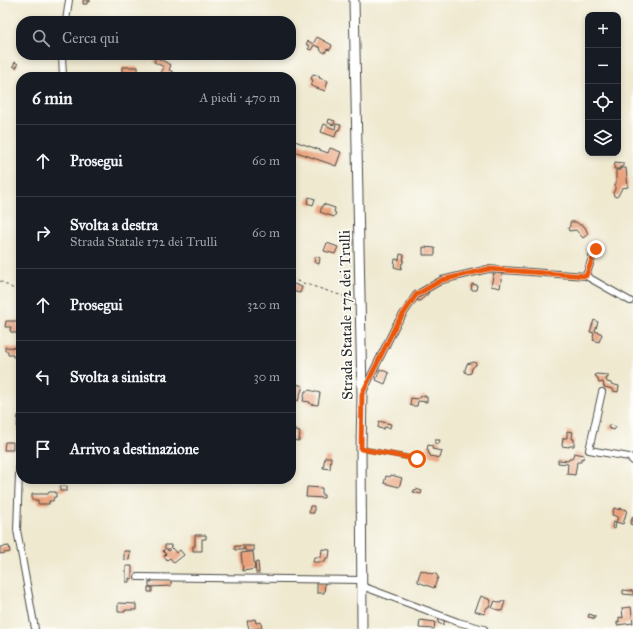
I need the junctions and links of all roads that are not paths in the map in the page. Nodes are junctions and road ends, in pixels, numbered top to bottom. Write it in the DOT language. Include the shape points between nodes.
graph roads {
  1 [pos="69,0"];
  2 [pos="354,0"];
  3 [pos="67,16"];
  4 [pos="62,60"];
  5 [pos="63,72"];
  6 [pos="596,249"];
  7 [pos="586,276"];
  8 [pos="630,301"];
  9 [pos="602,392"];
  10 [pos="362,394"];
  11 [pos="361,449"];
  12 [pos="417,459"];
  13 [pos="633,461"];
  14 [pos="19,484"];
  15 [pos="138,577"];
  16 [pos="362,583"];
  17 [pos="458,622"];
  18 [pos="35,629"];
  19 [pos="362,629"];
  20 [pos="455,629"];
  21 [pos="484,629"];
  1 -- 3 [label="street"];
  2 -- 10 [label="main road, Strada Statale 172 dei Trulli"];
  4 -- 5 [label="street"];
  6 -- 7 [label="street"];
  7 -- 8 [label="street"];
  7 -- 10 [label="street" via="488,269 442,280 416,295 396,325"];
  9 -- 13 [label="street" via="589,450 630,457"];
  10 -- 11 [label="main road, Strada Statale 172 dei Trulli"];
  11 -- 12 [label="lane"];
  11 -- 16 [label="main road, Strada Statale 172 dei Trulli"];
  14 -- 18 [label="street" via="17,530"];
  15 -- 16 [label="street"];
  16 -- 17 [label="street"];
  16 -- 19 [label="main road, Strada Statale 172 dei Trulli"];
  17 -- 20 [label="street"];
  17 -- 21 [label="street"];
}
